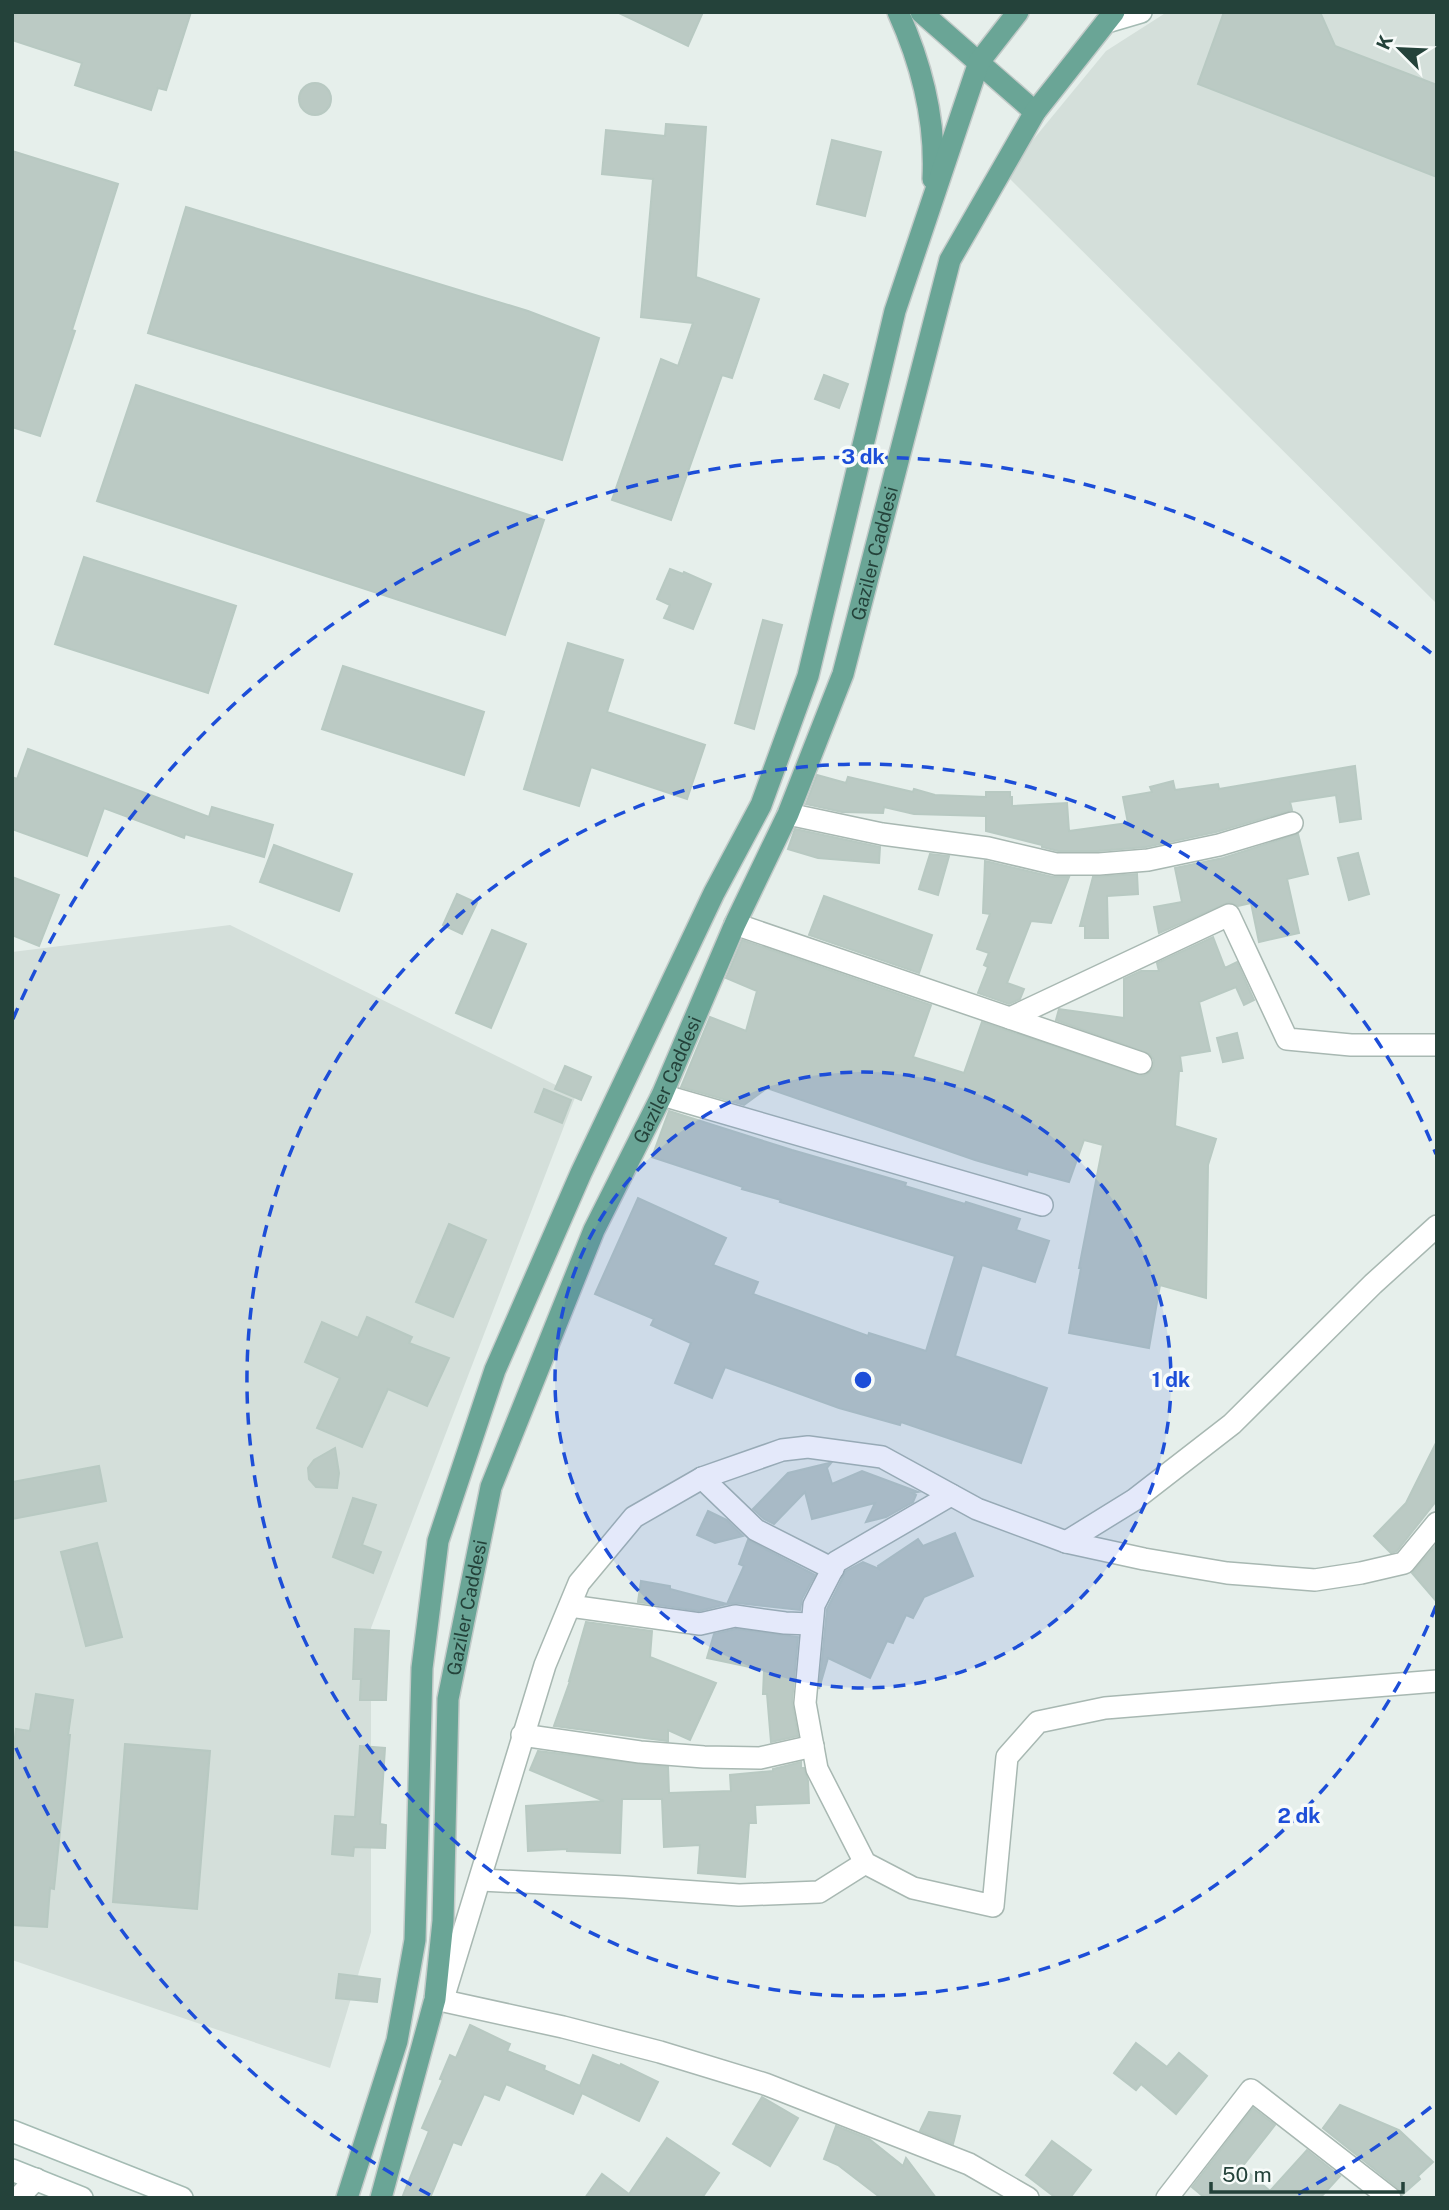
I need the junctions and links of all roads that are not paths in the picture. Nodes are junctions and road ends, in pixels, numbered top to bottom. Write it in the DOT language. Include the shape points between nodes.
graph roads {
  1 [pos="898,12"];
  2 [pos="921,12"];
  3 [pos="1018,12"];
  4 [pos="1141,12"];
  5 [pos="1105,15"];
  6 [pos="979,62"];
  7 [pos="1035,112"];
  8 [pos="932,202"];
  9 [pos="788,814"];
  10 [pos="1292,823"];
  11 [pos="735,925"];
  12 [pos="1010,1018"];
  13 [pos="1437,1045"];
  14 [pos="1141,1063"];
  15 [pos="662,1095"];
  16 [pos="1042,1205"];
  17 [pos="1437,1226"];
  18 [pos="702,1478"];
  19 [pos="951,1496"];
  20 [pos="1437,1523"];
  21 [pos="1066,1542"];
  22 [pos="833,1569"];
  23 [pos="570,1606"];
  24 [pos="811,1623"];
  25 [pos="1437,1681"];
  26 [pos="522,1735"];
  27 [pos="813,1745"];
  28 [pos="865,1863"];
  29 [pos="481,1880"];
  30 [pos="439,1999"];
  31 [pos="12,2131"];
  32 [pos="12,2170"];
  33 [pos="36,2179"];
  34 [pos="1178,2194"];
  35 [pos="18,2198"];
  36 [pos="82,2198"];
  37 [pos="182,2198"];
  38 [pos="347,2198"];
  39 [pos="381,2198"];
  40 [pos="1028,2198"];
  41 [pos="1390,2198"];
  1 -- 8 [label="main road" via="926,88 934,161"];
  2 -- 6 [label="main road"];
  3 -- 6 [label="main road, Gaziler Caddesi"];
  4 -- 5 [label="street"];
  5 -- 7 [label="main road, Gaziler Caddesi"];
  6 -- 7 [label="main road"];
  6 -- 8 [label="main road, Gaziler Caddesi"];
  7 -- 9 [label="main road, Gaziler Caddesi" via="950,260 843,674"];
  8 -- 38 [label="main road, Gaziler Caddesi" via="895,311 808,676 761,805 581,1172 495,1370 438,1541 422,1668 415,1940 397,2041"];
  9 -- 10 [label="street" via="1056,864 1147,860"];
  9 -- 11 [label="main road, Gaziler Caddesi"];
  11 -- 12 [label="street"];
  11 -- 15 [label="main road, Gaziler Caddesi"];
  12 -- 13 [label="street" via="1229,915 1287,1039"];
  12 -- 14 [label="street"];
  15 -- 16 [label="street"];
  15 -- 30 [label="main road, Gaziler Caddesi" via="594,1230 491,1487 449,1699"];
  17 -- 21 [label="street" via="1232,1424 1134,1500"];
  18 -- 19 [label="street" via="782,1450 808,1447 882,1457"];
  18 -- 22 [label="street" via="756,1530"];
  18 -- 23 [label="street" via="634,1517 579,1583"];
  19 -- 21 [label="street"];
  19 -- 22 [label="street" via="836,1562"];
  20 -- 21 [label="street" via="1404,1563 1315,1580 1227,1573"];
  22 -- 24 [label="street" via="814,1605"];
  23 -- 24 [label="street" via="700,1624 735,1616"];
  23 -- 26 [label="street"];
  24 -- 27 [label="street" via="804,1703"];
  25 -- 28 [label="street" via="1105,1708 1038,1722 1007,1757 993,1906 913,1888"];
  26 -- 27 [label="street" via="704,1757 760,1758"];
  26 -- 29 [label="street"];
  27 -- 28 [label="street" via="817,1769"];
  28 -- 29 [label="street" via="819,1892 739,1895"];
  29 -- 30 [label="street"];
  30 -- 39 [label="main road, Gaziler Caddesi"];
  30 -- 40 [label="street" via="660,2052 765,2084 969,2164"];
  31 -- 37 [label="street"];
  32 -- 33 [label="street"];
  33 -- 35 [label="street"];
  33 -- 36 [label="street"];
  34 -- 41 [label="street" via="1251,2090"];
}
